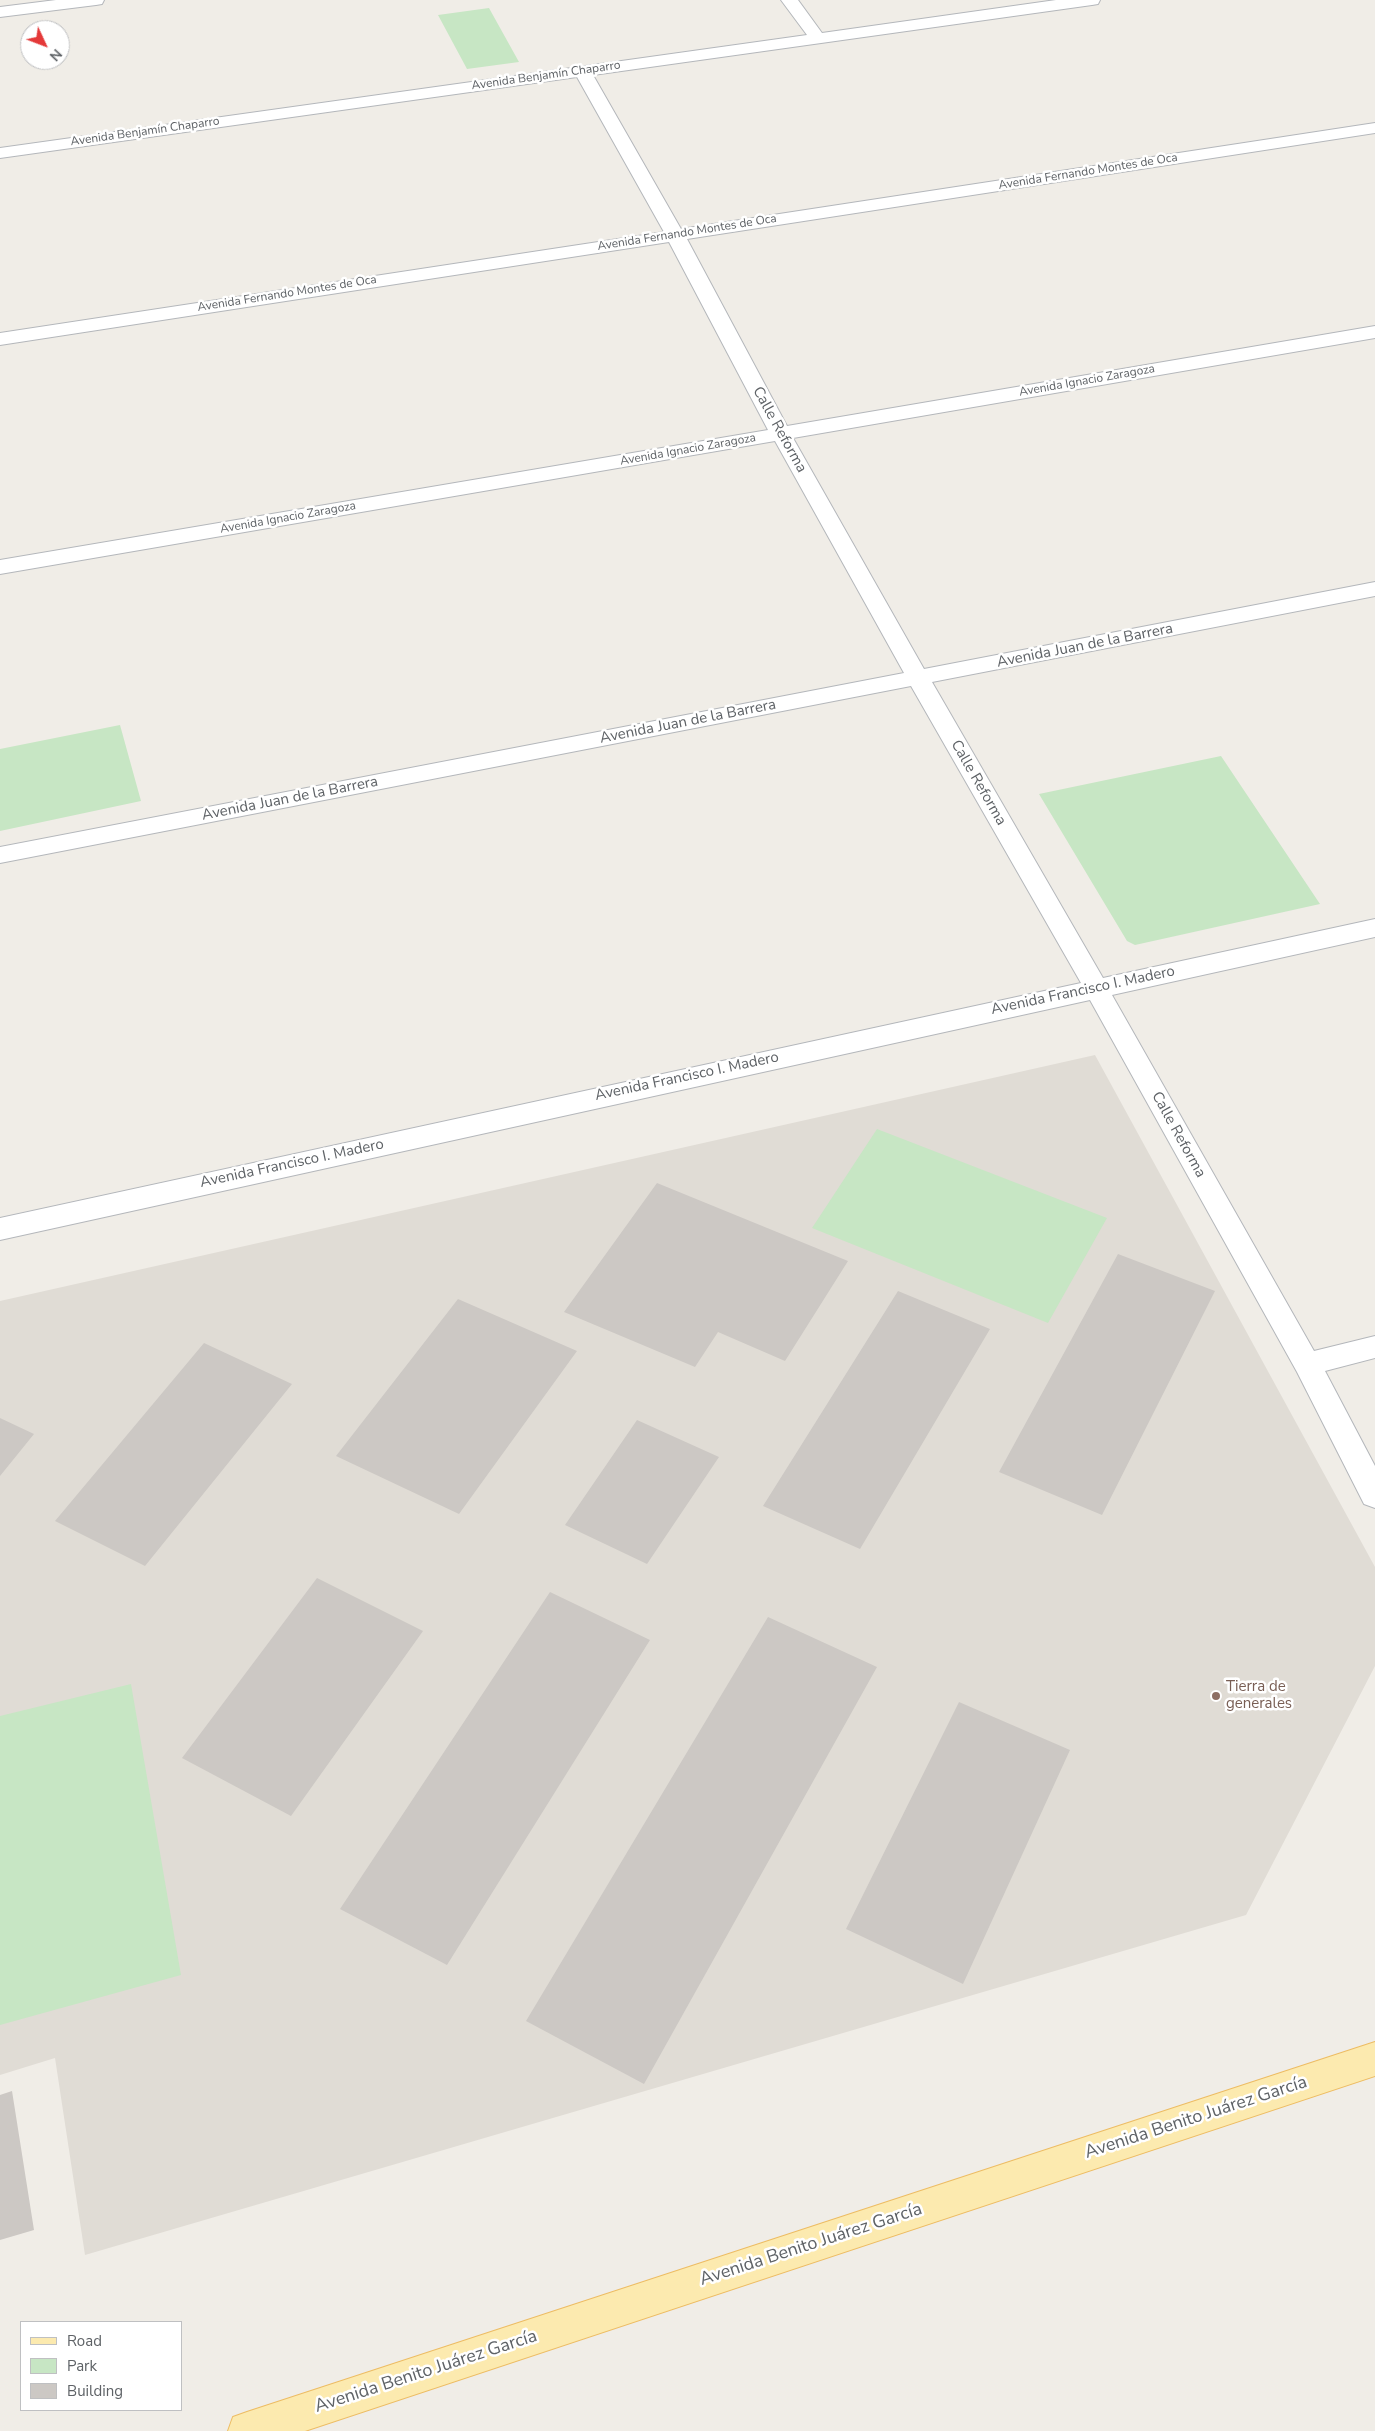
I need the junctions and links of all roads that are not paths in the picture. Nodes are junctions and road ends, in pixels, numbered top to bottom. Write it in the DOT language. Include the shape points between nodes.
graph roads {
  1 [pos="96,0"];
  2 [pos="789,0"];
  3 [pos="1092,0"];
  4 [pos="0,12"];
  5 [pos="817,37"];
  6 [pos="582,70"];
  7 [pos="1375,128"];
  8 [pos="0,153"];
  9 [pos="675,235"];
  10 [pos="1375,332"];
  11 [pos="0,339"];
  12 [pos="781,434"];
  13 [pos="0,567"];
  14 [pos="1375,589"];
  15 [pos="918,678"];
  16 [pos="0,855"];
  17 [pos="1375,928"];
  18 [pos="1096,988"];
  19 [pos="0,1229"];
  20 [pos="1375,1347"];
  21 [pos="1307,1364"];
  22 [pos="1375,1495"];
  23 [pos="1375,2059"];
  24 [pos="247,2431"];
  1 -- 4 [label="street"];
  2 -- 5 [label="street"];
  3 -- 5 [label="street, Avenida Benjamín Chaparro"];
  5 -- 6 [label="street, Avenida Benjamín Chaparro"];
  6 -- 8 [label="street, Avenida Benjamín Chaparro"];
  6 -- 9 [label="street, Calle Reforma"];
  7 -- 9 [label="street, Avenida Fernando Montes de Oca"];
  9 -- 11 [label="street, Avenida Fernando Montes de Oca"];
  9 -- 12 [label="street, Calle Reforma"];
  10 -- 12 [label="street, Avenida Ignacio Zaragoza"];
  12 -- 13 [label="street, Avenida Ignacio Zaragoza"];
  12 -- 15 [label="street, Calle Reforma"];
  14 -- 15 [label="street, Avenida Juan de la Barrera"];
  15 -- 16 [label="street, Avenida Juan de la Barrera"];
  15 -- 18 [label="street, Calle Reforma"];
  17 -- 18 [label="street, Avenida Francisco I. Madero"];
  18 -- 19 [label="street, Avenida Francisco I. Madero"];
  18 -- 21 [label="street, Calle Reforma"];
  20 -- 21 [label="street"];
  21 -- 22 [label="street, Calle Reforma"];
  23 -- 24 [label="main road, Avenida Benito Juárez García"];
}
